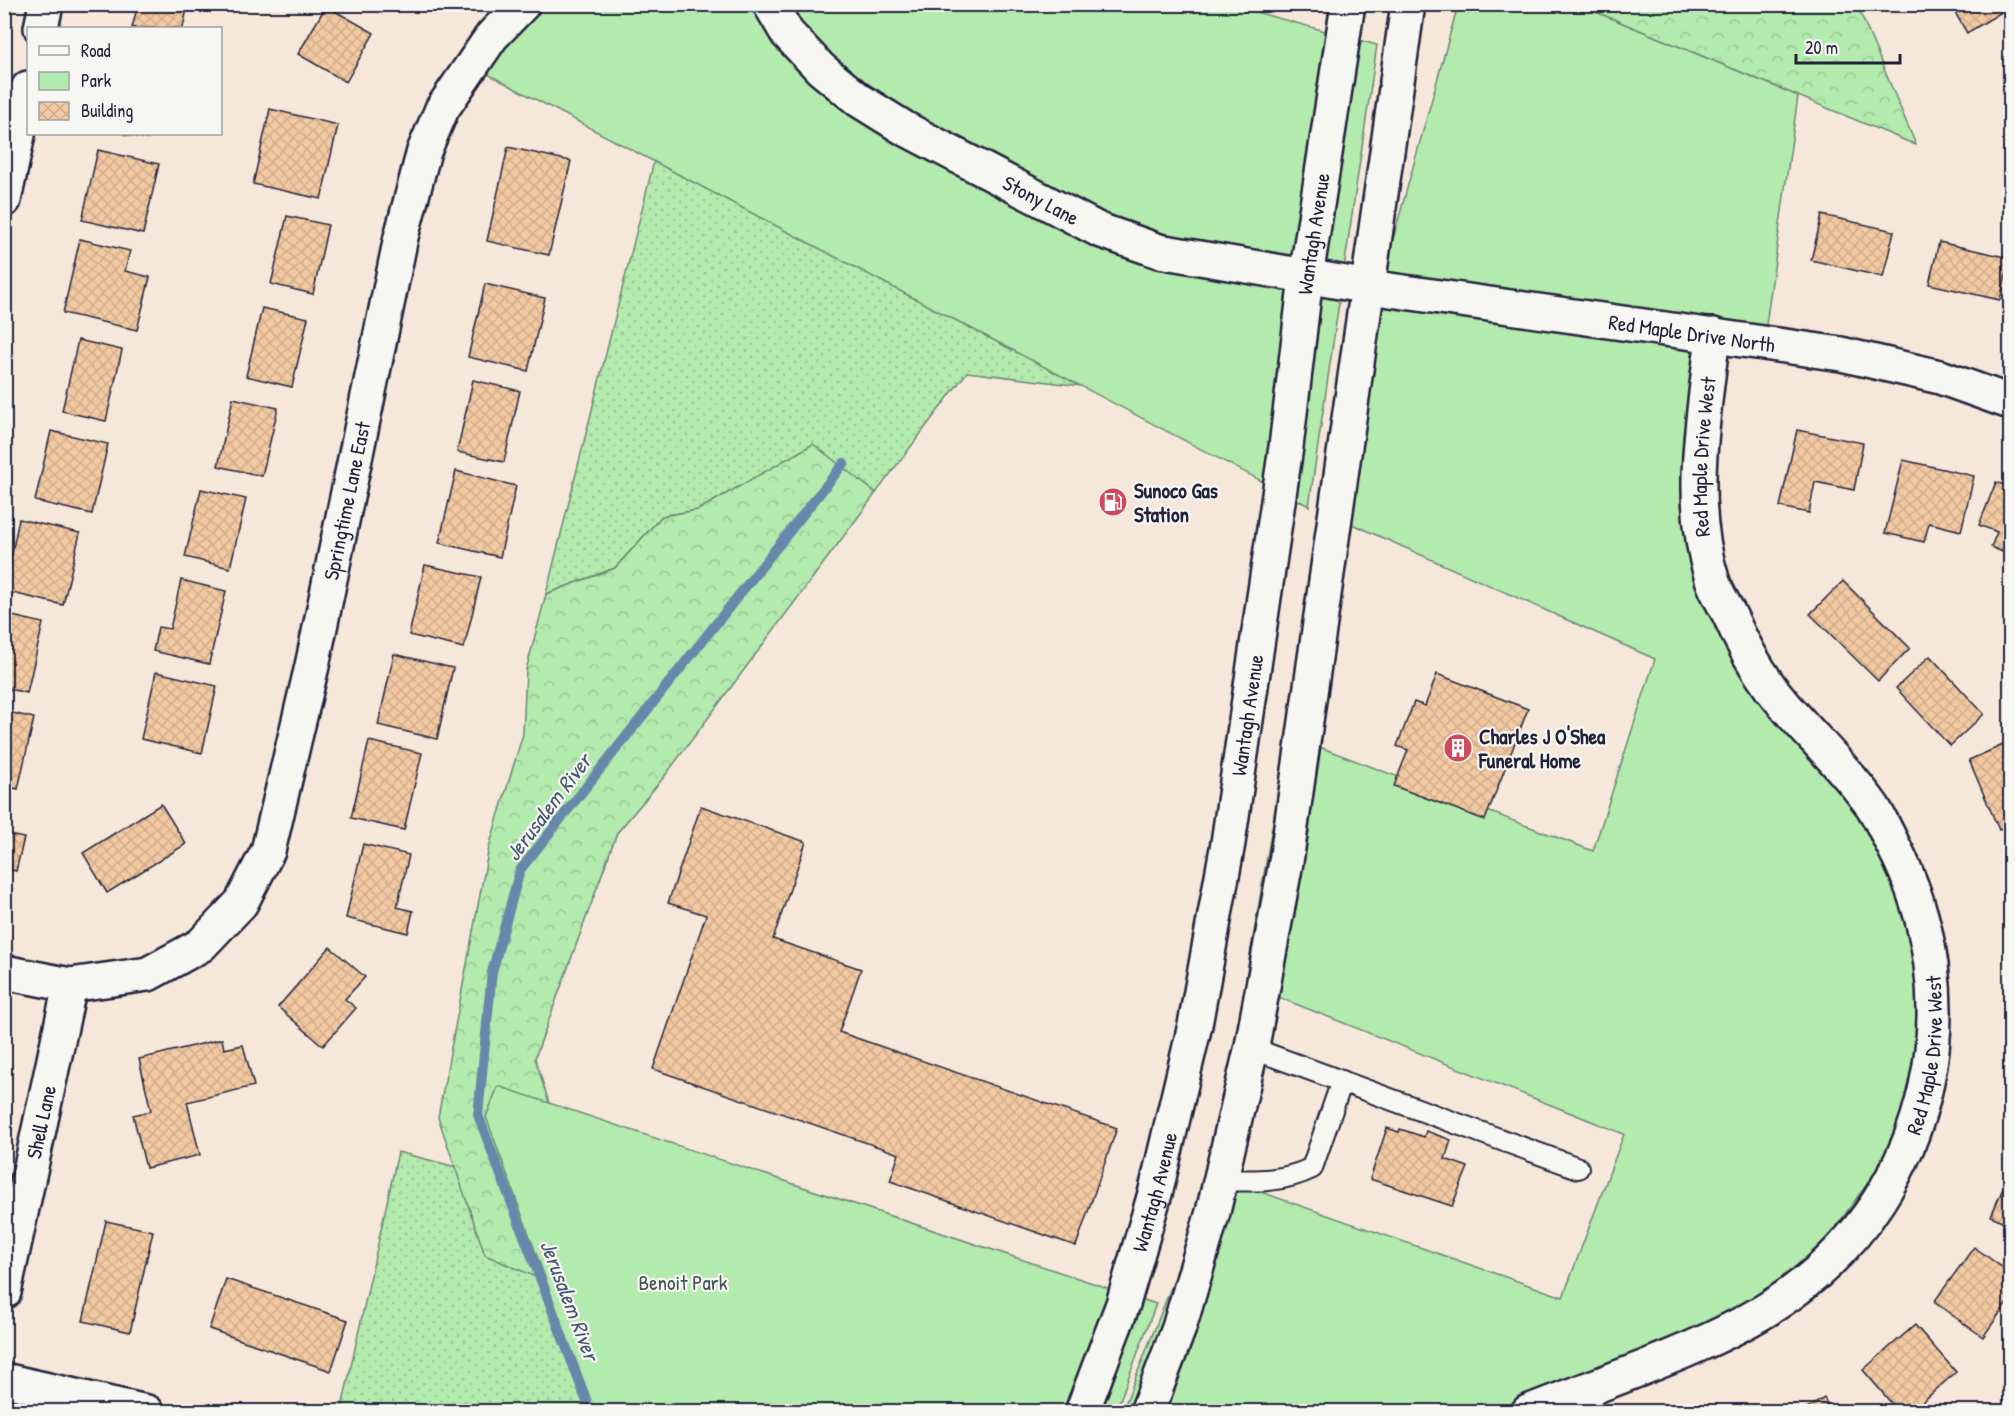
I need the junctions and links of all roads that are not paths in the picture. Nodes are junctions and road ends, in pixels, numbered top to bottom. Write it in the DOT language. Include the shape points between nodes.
graph roads {
  1 [pos="46,4"];
  2 [pos="523,4"];
  3 [pos="770,4"];
  4 [pos="1348,4"];
  5 [pos="1408,4"];
  6 [pos="41,27"];
  7 [pos="27,93"];
  8 [pos="4,200"];
  9 [pos="1306,278"];
  10 [pos="1369,287"];
  11 [pos="1713,335"];
  12 [pos="2010,402"];
  13 [pos="4,972"];
  14 [pos="70,986"];
  15 [pos="1251,1048"];
  16 [pos="1342,1081"];
  17 [pos="1578,1168"];
  18 [pos="1220,1180"];
  19 [pos="4,1292"];
  20 [pos="4,1380"];
  21 [pos="147,1412"];
  22 [pos="1082,1412"];
  23 [pos="1147,1412"];
  24 [pos="1528,1412"];
  1 -- 6 [label="street"];
  2 -- 14 [label="street, Springtime Lane East" via="492,36 442,109 424,151 401,237 312,666 268,850 241,903 201,945 148,974"];
  3 -- 9 [label="street, Stony Lane" via="787,33 821,69 859,100 904,128 1099,230 1159,251"];
  4 -- 9 [label="street, Wantagh Avenue"];
  5 -- 10 [label="street"];
  7 -- 8 [label="street"];
  9 -- 10 [label="street, Stony Lane"];
  9 -- 22 [label="street, Wantagh Avenue" via="1287,447 1228,843 1195,1025 1156,1190 1123,1304"];
  10 -- 11 [label="street, Red Maple Drive North"];
  10 -- 15 [label="street" via="1286,862"];
  11 -- 12 [label="street, Red Maple Drive North" via="1841,354 1940,377"];
  11 -- 24 [label="street, Red Maple Drive West" via="1699,466 1699,519 1712,580 1747,654 1771,689 1874,808 1911,878 1926,928 1934,978 1933,1050 1919,1118 1905,1154 1869,1217 1829,1262 1789,1295 1738,1325"];
  13 -- 14 [label="street"];
  14 -- 19 [label="street, Shell Lane"];
  15 -- 16 [label="lane"];
  15 -- 18 [label="street"];
  16 -- 17 [label="lane"];
  16 -- 18 [label="lane" via="1312,1168 1268,1182"];
  18 -- 23 [label="street" via="1179,1328"];
  20 -- 21 [label="street"];
}
